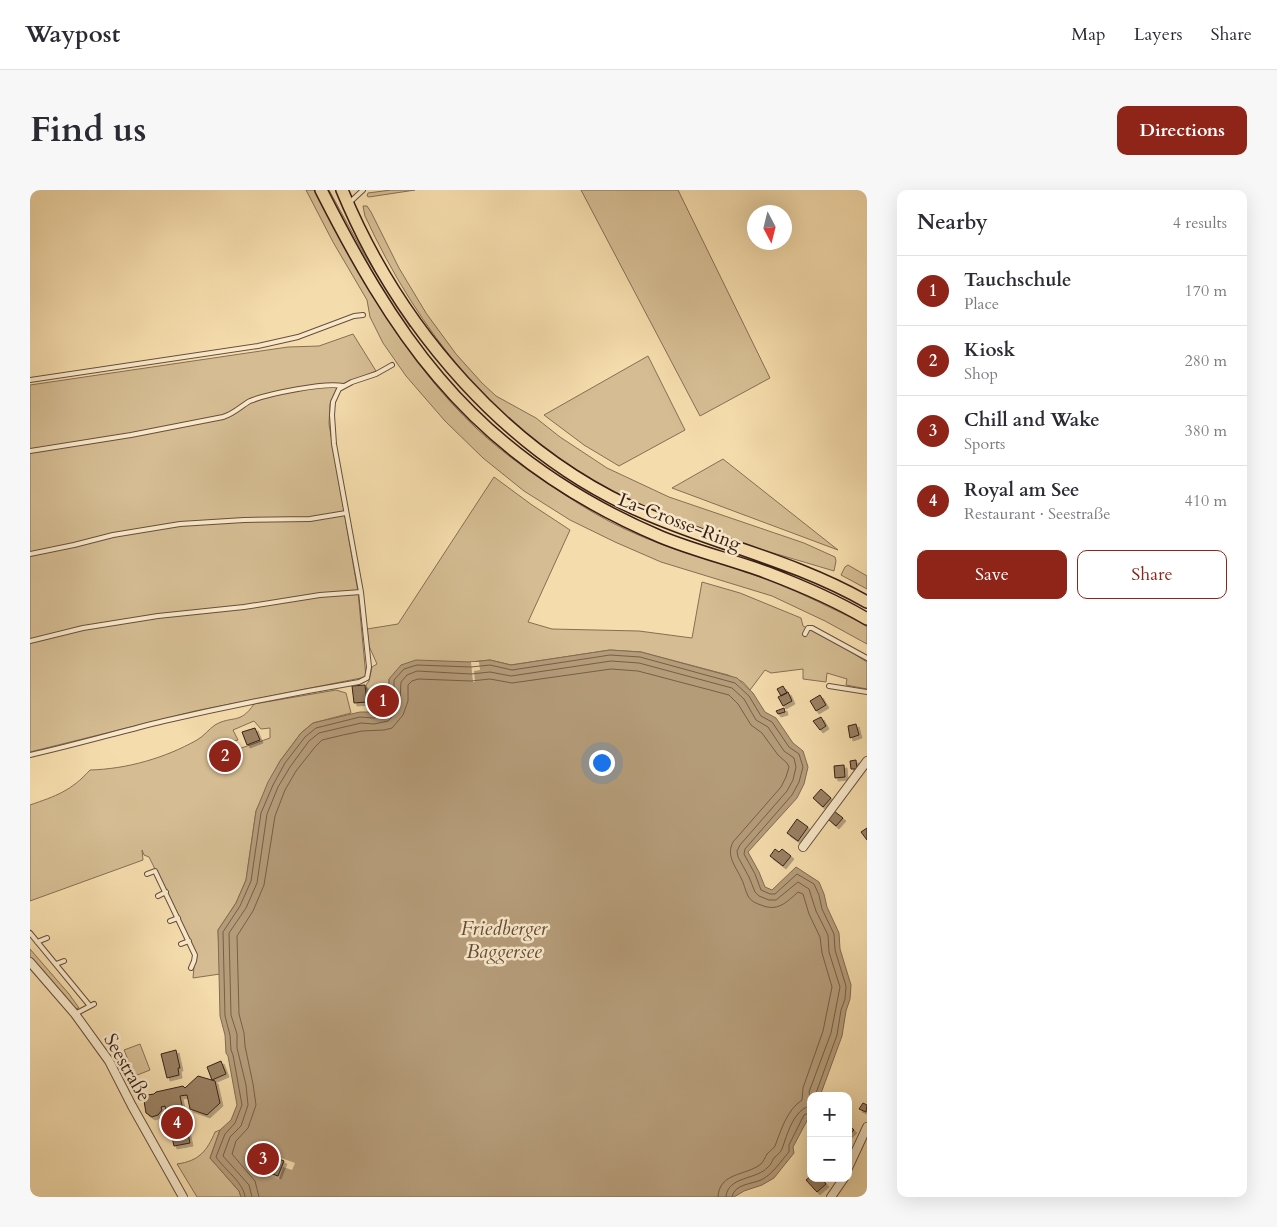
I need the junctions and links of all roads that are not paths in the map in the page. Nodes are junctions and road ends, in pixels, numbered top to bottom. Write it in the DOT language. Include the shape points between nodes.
graph roads {
  1 [pos="321,190"];
  2 [pos="342,190"];
  3 [pos="363,190"];
  4 [pos="347,204"];
  5 [pos="363,315"];
  6 [pos="392,365"];
  7 [pos="30,380"];
  8 [pos="343,386"];
  9 [pos="30,451"];
  10 [pos="346,513"];
  11 [pos="30,554"];
  12 [pos="361,592"];
  13 [pos="867,602"];
  14 [pos="867,619"];
  15 [pos="804,634"];
  16 [pos="30,641"];
  17 [pos="867,658"];
  18 [pos="829,686"];
  19 [pos="867,692"];
  20 [pos="30,755"];
  21 [pos="867,761"];
  22 [pos="803,847"];
  23 [pos="147,874"];
  24 [pos="166,892"];
  25 [pos="158,896"];
  26 [pos="178,918"];
  27 [pos="170,921"];
  28 [pos="30,933"];
  29 [pos="47,938"];
  30 [pos="189,941"];
  31 [pos="37,942"];
  32 [pos="180,944"];
  33 [pos="64,961"];
  34 [pos="30,962"];
  35 [pos="56,964"];
  36 [pos="190,968"];
  37 [pos="79,983"];
  38 [pos="73,985"];
  39 [pos="75,1014"];
  40 [pos="867,1127"];
  41 [pos="852,1159"];
  42 [pos="841,1182"];
  43 [pos="183,1197"];
  44 [pos="831,1197"];
  1 -- 14 [label="main road, La-Crosse-Ring" via="356,256 412,343 469,411 513,451 560,485 618,518 664,538 816,592"];
  2 -- 4 [label="main road, La-Crosse-Ring"];
  3 -- 4 [label="lane"];
  4 -- 13 [label="main road, La-Crosse-Ring" via="388,281 442,357 490,409 550,460 604,494 646,514 816,575"];
  5 -- 7 [label="lane" via="298,337 258,346"];
  6 -- 8 [label="lane"];
  8 -- 9 [label="lane" via="318,386 253,400 223,417"];
  8 -- 10 [label="lane" via="333,402 332,421"];
  10 -- 11 [label="lane" via="310,519 172,525"];
  10 -- 12 [label="lane"];
  12 -- 16 [label="lane" via="158,616 83,628"];
  12 -- 20 [label="lane" via="369,667 364,681 198,713"];
  15 -- 17 [label="lane" via="812,628"];
  18 -- 19 [label="lane"];
  21 -- 22 [label="street"];
  23 -- 24 [label="lane" via="155,871"];
  24 -- 25 [label="lane"];
  24 -- 26 [label="lane"];
  26 -- 27 [label="lane"];
  26 -- 30 [label="lane"];
  28 -- 31 [label="lane"];
  29 -- 31 [label="lane"];
  30 -- 32 [label="lane"];
  30 -- 36 [label="lane" via="195,955"];
  31 -- 35 [label="lane"];
  33 -- 35 [label="lane"];
  34 -- 39 [label="street, Seestraße"];
  35 -- 38 [label="lane"];
  37 -- 38 [label="lane"];
  38 -- 39 [label="lane" via="92,1005"];
  39 -- 43 [label="street, Seestraße" via="109,1061 139,1126"];
  40 -- 41 [label="street"];
  42 -- 44 [label="street"];
}
